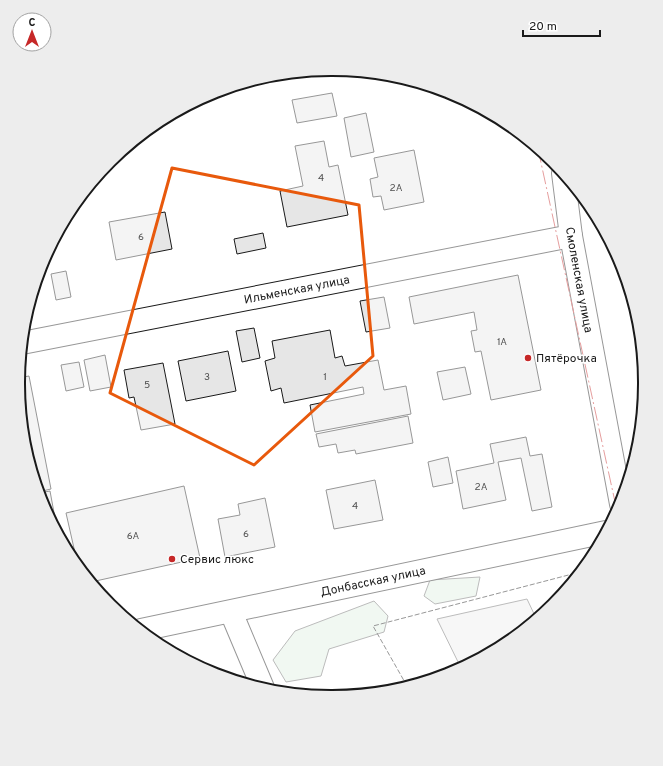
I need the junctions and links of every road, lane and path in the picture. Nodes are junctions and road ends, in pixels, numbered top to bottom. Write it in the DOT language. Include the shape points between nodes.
graph roads {
  1 [pos="564,184"];
  2 [pos="571,236"];
  3 [pos="28,342"];
  4 [pos="619,491"];
  5 [pos="598,534"];
  6 [pos="231,612"];
  7 [pos="148,629"];
  8 [pos="260,681"];
  1 -- 2 [label="street, Смоленская улица"];
  2 -- 3 [label="street, Ильменская улица"];
  2 -- 4 [label="street, Смоленская улица"];
  5 -- 6 [label="street, Донбасская улица"];
  6 -- 7 [label="street, Донбасская улица"];
  6 -- 8 [label="street"];
}
